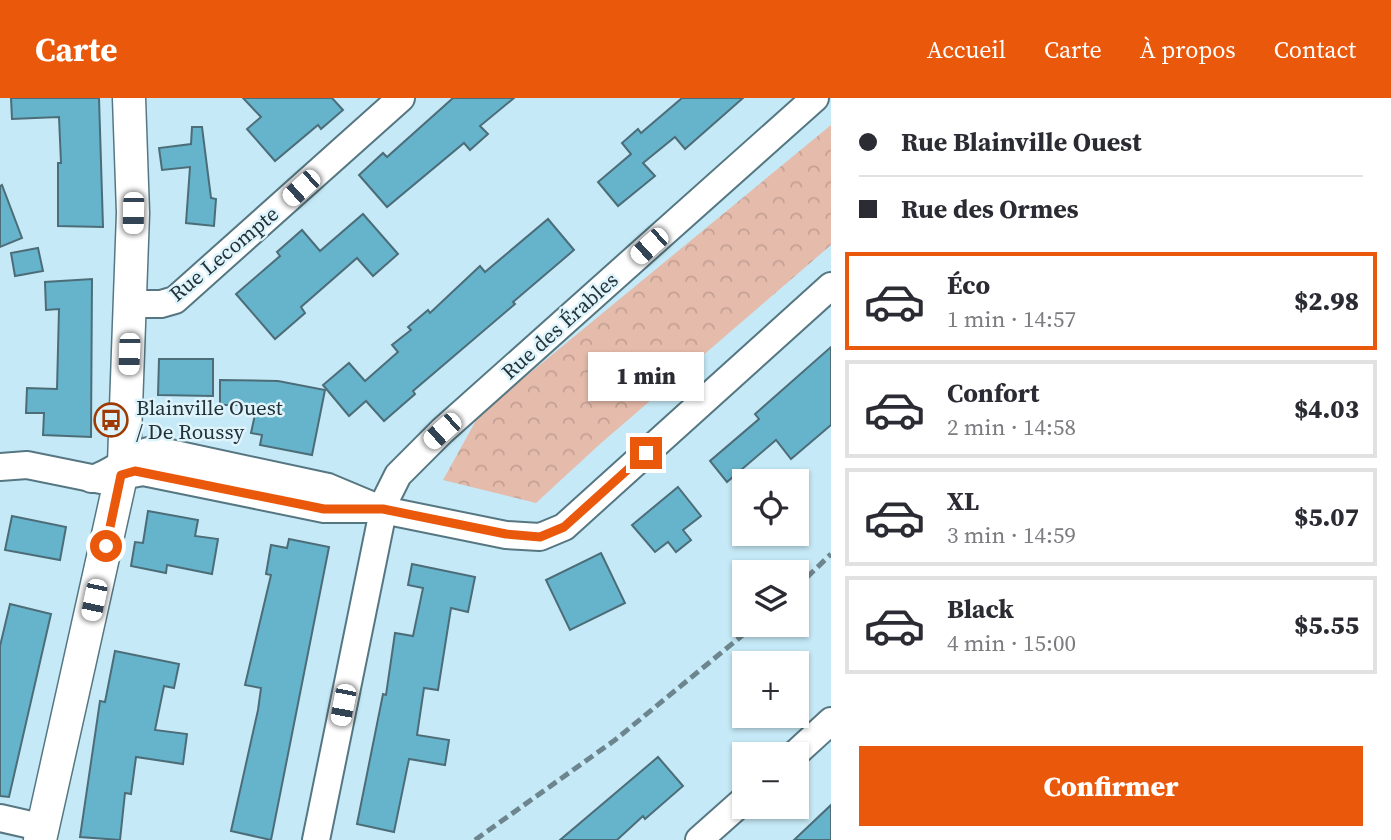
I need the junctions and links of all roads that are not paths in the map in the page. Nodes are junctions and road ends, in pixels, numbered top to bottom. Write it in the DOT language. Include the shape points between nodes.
graph roads {
  1 [pos="129,98"];
  2 [pos="401,98"];
  3 [pos="815,98"];
  4 [pos="831,286"];
  5 [pos="131,304"];
  6 [pos="0,467"];
  7 [pos="112,473"];
  8 [pos="383,509"];
  9 [pos="831,722"];
  10 [pos="808,742"];
  11 [pos="732,811"];
  12 [pos="0,818"];
  13 [pos="42,834"];
  14 [pos="316,840"];
  15 [pos="699,840"];
  1 -- 5 [label="street"];
  2 -- 5 [label="street, Rue Lecompte" via="175,300"];
  3 -- 8 [label="street, Rue des Érables" via="424,447 392,483"];
  4 -- 8 [label="street" via="550,535 506,534"];
  5 -- 7 [label="street"];
  6 -- 7 [label="street"];
  7 -- 8 [label="street" via="144,452 156,450 328,487"];
  7 -- 13 [label="street"];
  8 -- 14 [label="street, Rue des Érables"];
  9 -- 10 [label="street"];
  11 -- 15 [label="street"];
  12 -- 13 [label="street"];
}
